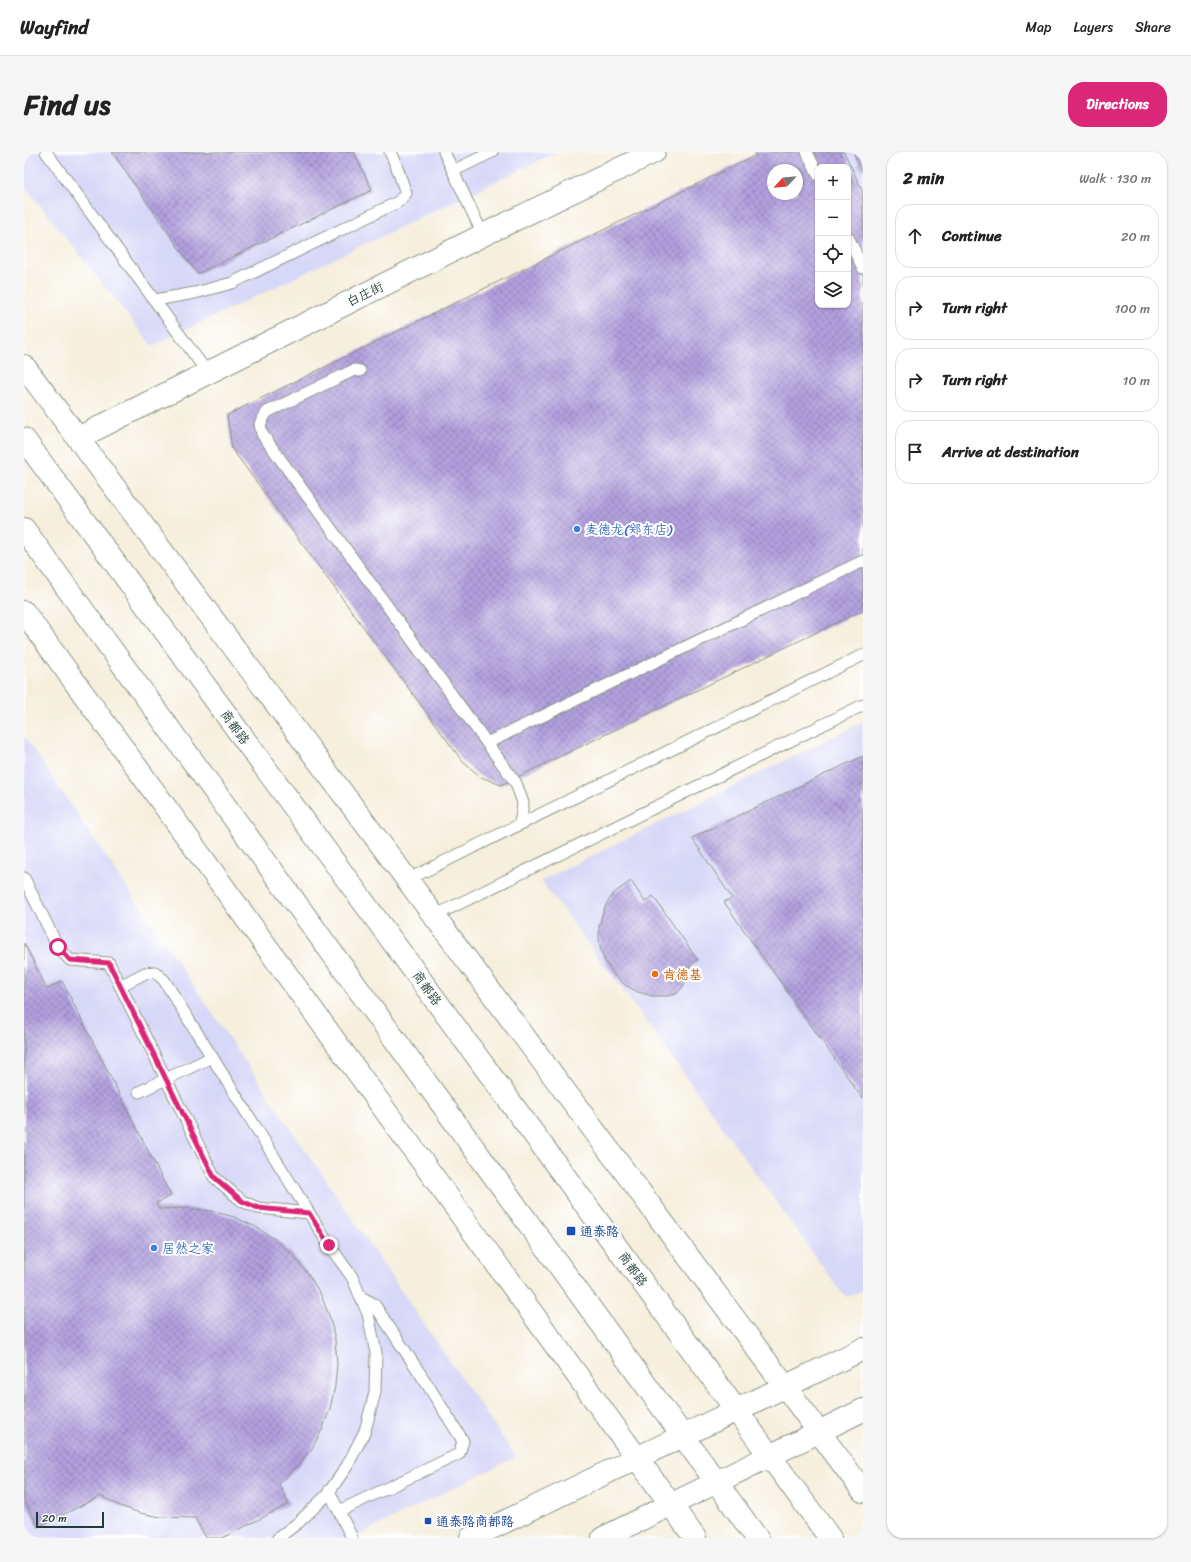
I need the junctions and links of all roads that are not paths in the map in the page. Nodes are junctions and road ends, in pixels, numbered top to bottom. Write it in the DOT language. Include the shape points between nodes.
graph roads {
  1 [pos="46,152"];
  2 [pos="390,152"];
  3 [pos="444,152"];
  4 [pos="492,152"];
  5 [pos="654,152"];
  6 [pos="807,152"];
  7 [pos="815,169"];
  8 [pos="453,171"];
  9 [pos="483,235"];
  10 [pos="851,243"];
  11 [pos="863,268"];
  12 [pos="155,300"];
  13 [pos="24,366"];
  14 [pos="360,371"];
  15 [pos="207,372"];
  16 [pos="78,438"];
  17 [pos="24,439"];
  18 [pos="24,529"];
  19 [pos="863,561"];
  20 [pos="24,612"];
  21 [pos="863,655"];
  22 [pos="863,705"];
  23 [pos="487,743"];
  24 [pos="520,824"];
  25 [pos="24,878"];
  26 [pos="408,880"];
  27 [pos="434,916"];
  28 [pos="120,986"];
  29 [pos="212,1057"];
  30 [pos="166,1079"];
  31 [pos="139,1092"];
  32 [pos="309,1213"];
  33 [pos="361,1297"];
  34 [pos="863,1349"];
  35 [pos="785,1387"];
  36 [pos="737,1410"];
  37 [pos="863,1410"];
  38 [pos="819,1432"];
  39 [pos="683,1436"];
  40 [pos="770,1456"];
  41 [pos="637,1458"];
  42 [pos="717,1482"];
  43 [pos="863,1490"];
  44 [pos="329,1491"];
  45 [pos="671,1505"];
  46 [pos="339,1511"];
  47 [pos="278,1538"];
  48 [pos="352,1538"];
  49 [pos="471,1538"];
  50 [pos="603,1538"];
  51 [pos="695,1538"];
  52 [pos="757,1538"];
  53 [pos="830,1538"];
  1 -- 12 [label="lane"];
  2 -- 12 [label="lane" via="406,193 398,202 232,283"];
  3 -- 8 [label="lane"];
  4 -- 8 [label="lane"];
  5 -- 9 [label="street, 白庄街"];
  6 -- 7 [label="lane"];
  8 -- 9 [label="lane"];
  9 -- 15 [label="street, 白庄街"];
  10 -- 11 [label="lane"];
  12 -- 15 [label="lane"];
  13 -- 16 [label="street"];
  14 -- 23 [label="lane" via="354,370 267,412 260,424 262,434"];
  15 -- 16 [label="street, 白庄街"];
  16 -- 26 [label="street"];
  17 -- 36 [label="street, 商都路"];
  18 -- 39 [label="street"];
  19 -- 23 [label="lane"];
  20 -- 41 [label="street"];
  21 -- 24 [label="lane"];
  22 -- 27 [label="lane"];
  23 -- 24 [label="lane" via="516,783 523,803"];
  24 -- 26 [label="lane"];
  25 -- 28 [label="lane" via="58,947 70,960 109,963"];
  26 -- 27 [label="street"];
  27 -- 35 [label="street"];
  28 -- 29 [label="lane" via="145,973 155,972 164,980"];
  28 -- 30 [label="lane"];
  29 -- 30 [label="lane"];
  29 -- 32 [label="lane"];
  30 -- 31 [label="lane"];
  30 -- 32 [label="lane" via="214,1177 242,1201 258,1208"];
  32 -- 33 [label="lane" via="352,1277"];
  33 -- 44 [label="lane" via="368,1314 376,1353 375,1392 365,1431 347,1466"];
  33 -- 46 [label="lane" via="374,1304 463,1441 458,1454"];
  34 -- 35 [label="street"];
  35 -- 36 [label="street"];
  35 -- 38 [label="street"];
  36 -- 39 [label="street"];
  36 -- 40 [label="street, 商都路"];
  37 -- 38 [label="street"];
  38 -- 40 [label="street"];
  38 -- 43 [label="street"];
  39 -- 41 [label="street"];
  39 -- 42 [label="street"];
  40 -- 42 [label="street"];
  40 -- 53 [label="street, 商都路"];
  41 -- 45 [label="street"];
  41 -- 49 [label="street"];
  42 -- 45 [label="street"];
  42 -- 52 [label="street"];
  44 -- 46 [label="lane"];
  44 -- 47 [label="lane" via="299,1522"];
  45 -- 50 [label="street"];
  45 -- 51 [label="street"];
  46 -- 48 [label="lane"];
}
